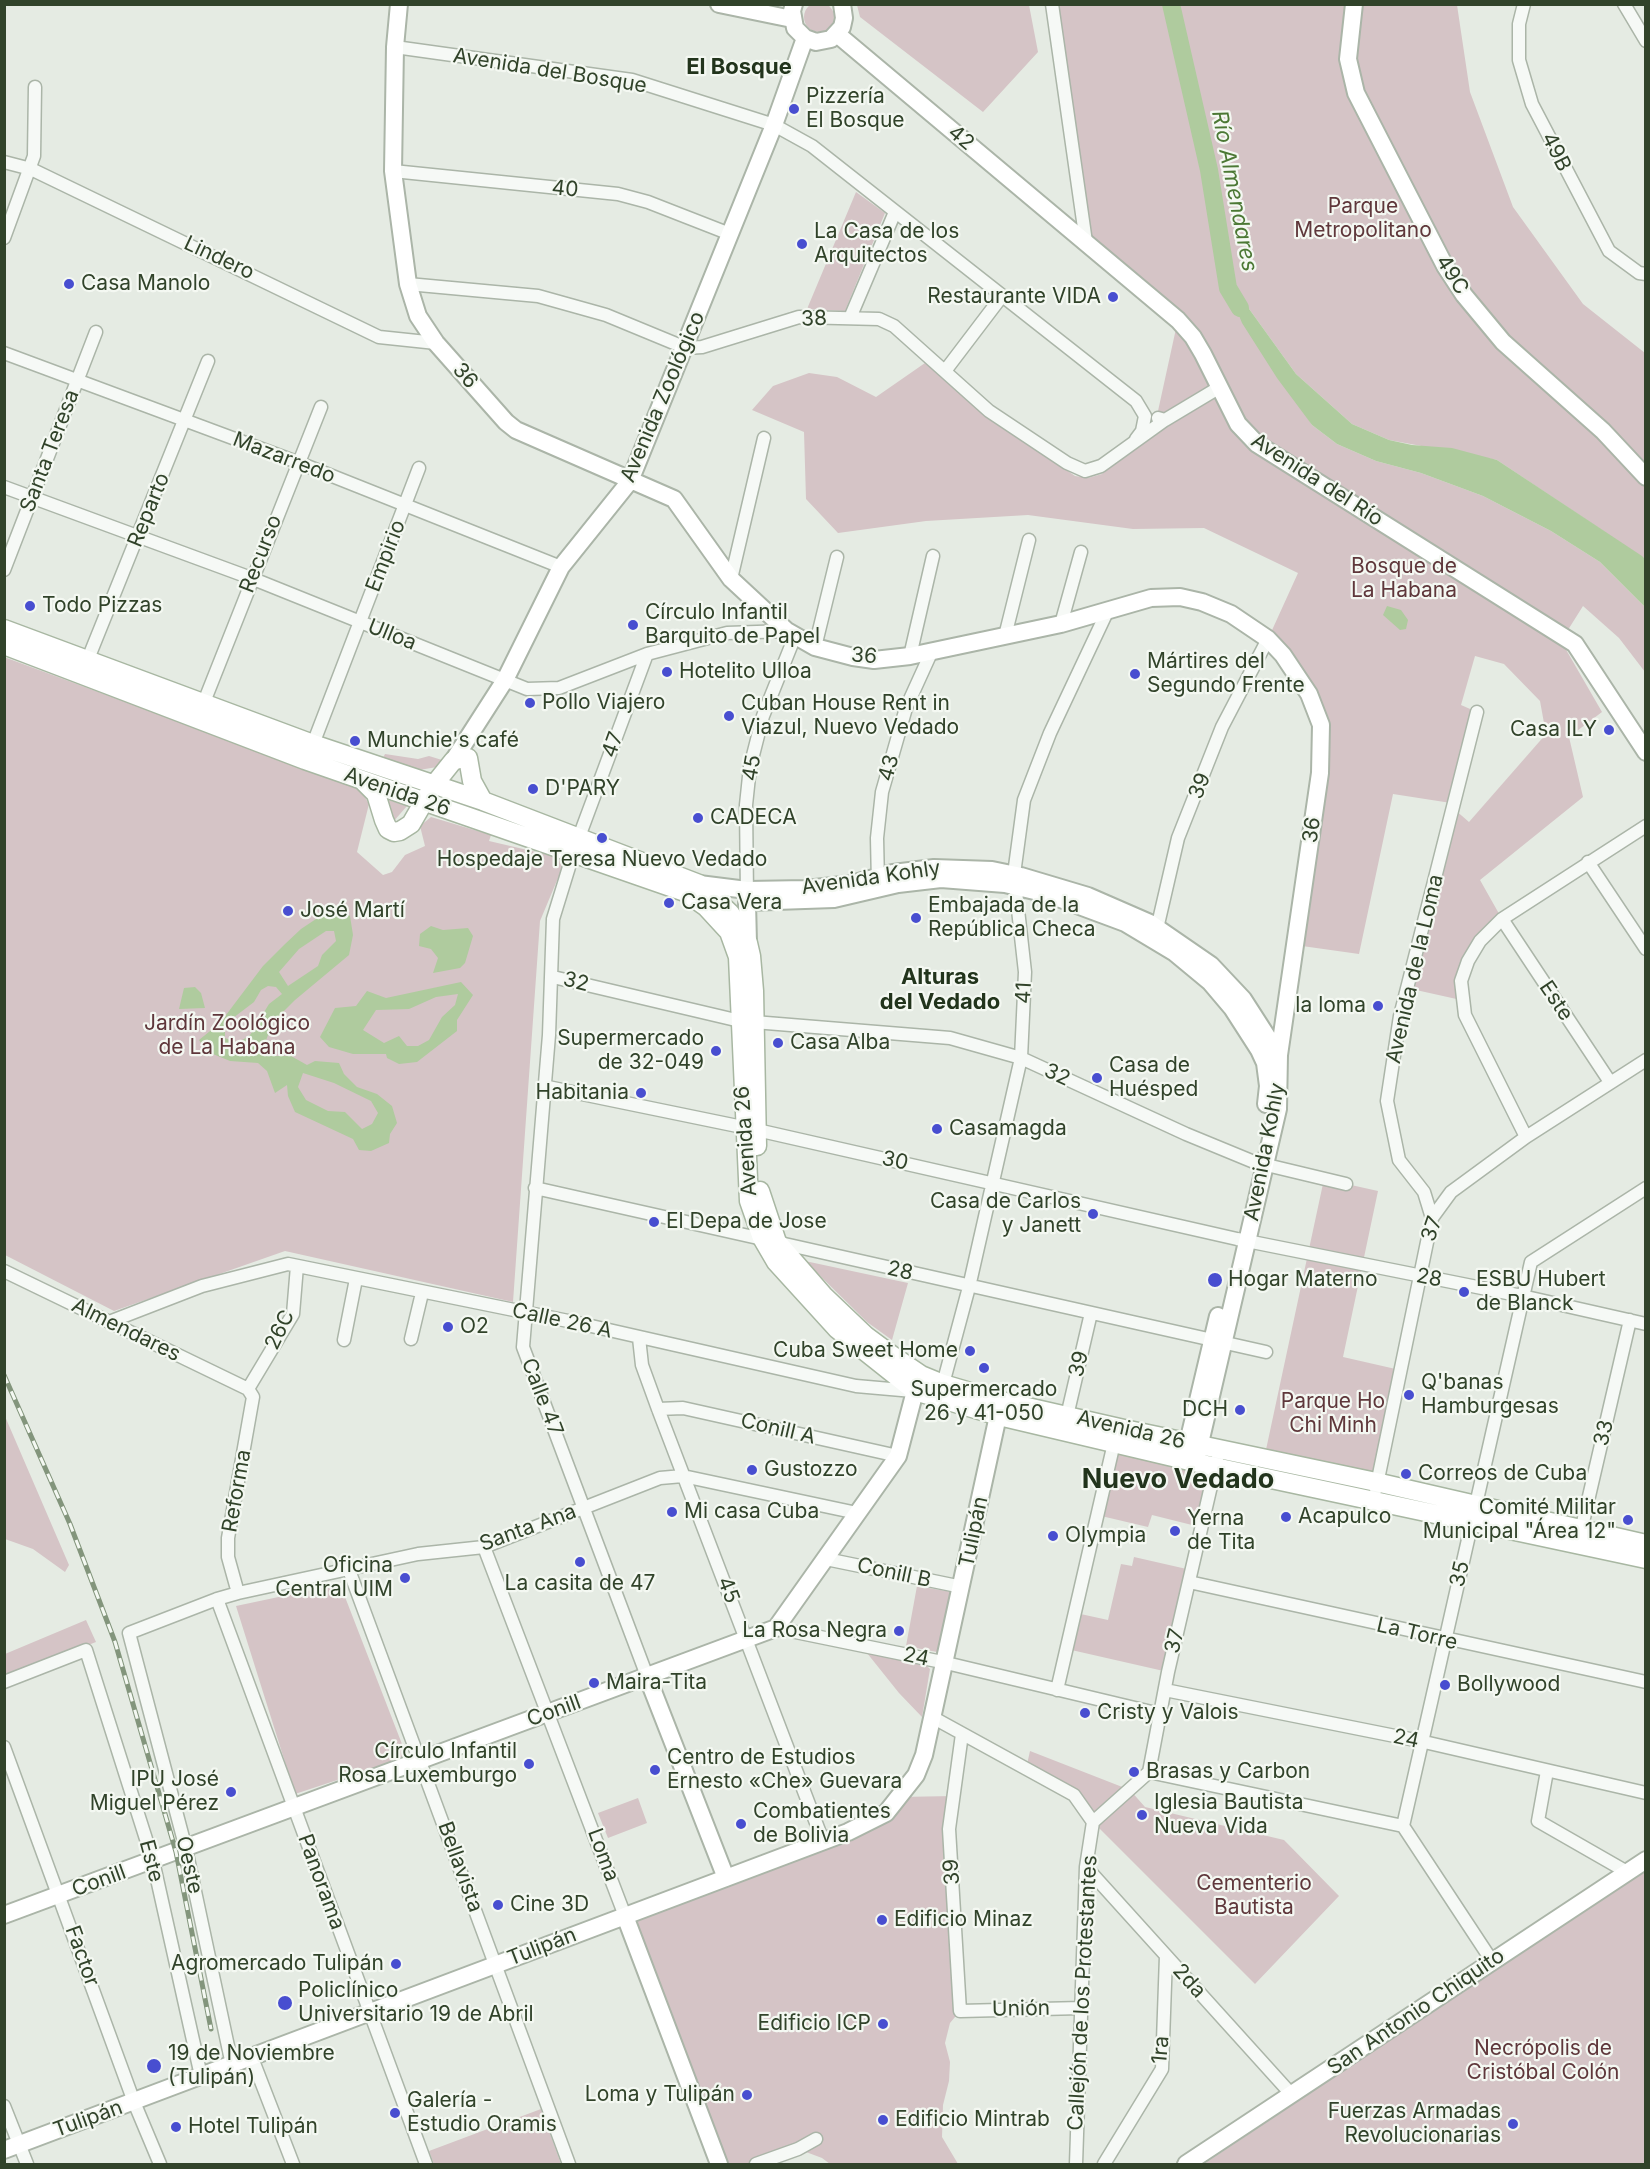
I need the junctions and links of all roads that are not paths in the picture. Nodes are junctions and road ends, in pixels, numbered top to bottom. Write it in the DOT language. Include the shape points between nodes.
graph roads {
  1 [pos="399,4"];
  2 [pos="719,4"];
  3 [pos="842,4"];
  4 [pos="1052,4"];
  5 [pos="1354,4"];
  6 [pos="1524,4"];
  7 [pos="1624,4"];
  8 [pos="793,12"];
  9 [pos="837,34"];
  10 [pos="805,38"];
  11 [pos="1646,41"];
  12 [pos="395,47"];
  13 [pos="35,87"];
  14 [pos="774,125"];
  15 [pos="4,162"];
  16 [pos="31,169"];
  17 [pos="393,171"];
  18 [pos="895,212"];
  19 [pos="730,234"];
  20 [pos="4,238"];
  21 [pos="1086,242"];
  22 [pos="1646,274"];
  23 [pos="408,284"];
  24 [pos="1002,296"];
  25 [pos="850,318"];
  26 [pos="96,332"];
  27 [pos="436,343"];
  28 [pos="686,348"];
  29 [pos="4,353"];
  30 [pos="208,361"];
  31 [pos="945,371"];
  32 [pos="77,380"];
  33 [pos="1220,387"];
  34 [pos="321,407"];
  35 [pos="1142,408"];
  36 [pos="185,420"];
  37 [pos="1166,420"];
  38 [pos="764,438"];
  39 [pos="1136,439"];
  40 [pos="1631,461"];
  41 [pos="297,462"];
  42 [pos="419,468"];
  43 [pos="1646,477"];
  44 [pos="630,481"];
  45 [pos="1646,486"];
  46 [pos="4,487"];
  47 [pos="33,497"];
  48 [pos="404,506"];
  49 [pos="138,537"];
  50 [pos="1029,540"];
  51 [pos="1081,552"];
  52 [pos="933,556"];
  53 [pos="837,557"];
  54 [pos="561,567"];
  55 [pos="4,570"];
  56 [pos="251,578"];
  57 [pos="731,579"];
  58 [pos="1107,612"];
  59 [pos="360,622"];
  60 [pos="1061,624"];
  61 [pos="4,628"];
  62 [pos="791,634"];
  63 [pos="1005,636"];
  64 [pos="1268,639"];
  65 [pos="4,645"];
  66 [pos="815,647"];
  67 [pos="931,653"];
  68 [pos="646,654"];
  69 [pos="910,656"];
  70 [pos="88,659"];
  71 [pos="506,680"];
  72 [pos="204,702"];
  73 [pos="1477,712"];
  74 [pos="312,744"];
  75 [pos="1646,752"];
  76 [pos="462,754"];
  77 [pos="360,779"];
  78 [pos="430,793"];
  79 [pos="483,801"];
  80 [pos="1646,825"];
  81 [pos="576,846"];
  82 [pos="1588,862"];
  83 [pos="1014,880"];
  84 [pos="699,884"];
  85 [pos="878,884"];
  86 [pos="747,896"];
  87 [pos="1502,919"];
  88 [pos="1156,934"];
  89 [pos="748,943"];
  90 [pos="1646,949"];
  91 [pos="553,977"];
  92 [pos="747,1021"];
  93 [pos="1283,1025"];
  94 [pos="1265,1044"];
  95 [pos="1279,1055"];
  96 [pos="1021,1058"];
  97 [pos="1646,1060"];
  98 [pos="1610,1082"];
  99 [pos="543,1086"];
  100 [pos="751,1129"];
  101 [pos="1526,1137"];
  102 [pos="1259,1163"];
  103 [pos="993,1183"];
  104 [pos="1346,1184"];
  105 [pos="535,1188"];
  106 [pos="1646,1188"];
  107 [pos="1432,1218"];
  108 [pos="770,1240"];
  109 [pos="1242,1240"];
  110 [pos="297,1266"];
  111 [pos="4,1271"];
  112 [pos="1420,1276"];
  113 [pos="356,1279"];
  114 [pos="969,1287"];
  115 [pos="422,1293"];
  116 [pos="1522,1296"];
  117 [pos="524,1313"];
  118 [pos="1091,1313"];
  119 [pos="1630,1320"];
  120 [pos="109,1322"];
  121 [pos="1646,1324"];
  122 [pos="639,1338"];
  123 [pos="411,1339"];
  124 [pos="344,1340"];
  125 [pos="1218,1341"];
  126 [pos="1266,1352"];
  127 [pos="943,1384"];
  128 [pos="248,1389"];
  129 [pos="915,1391"];
  130 [pos="658,1408"];
  131 [pos="1000,1409"];
  132 [pos="1067,1416"];
  133 [pos="1114,1443"];
  134 [pos="1192,1453"];
  135 [pos="898,1456"];
  136 [pos="1217,1459"];
  137 [pos="683,1476"];
  138 [pos="1375,1491"];
  139 [pos="584,1507"];
  140 [pos="857,1513"];
  141 [pos="1474,1513"];
  142 [pos="1579,1537"];
  143 [pos="1646,1544"];
  144 [pos="484,1547"];
  145 [pos="826,1558"];
  146 [pos="1646,1559"];
  147 [pos="349,1570"];
  148 [pos="1189,1582"];
  149 [pos="962,1587"];
  150 [pos="238,1593"];
  151 [pos="217,1599"];
  152 [pos="776,1628"];
  153 [pos="129,1633"];
  154 [pos="747,1639"];
  155 [pos="1445,1641"];
  156 [pos="942,1662"];
  157 [pos="647,1676"];
  158 [pos="1646,1682"];
  159 [pos="4,1683"];
  160 [pos="1057,1690"];
  161 [pos="1165,1690"];
  162 [pos="548,1713"];
  163 [pos="1160,1714"];
  164 [pos="932,1717"];
  165 [pos="962,1734"];
  166 [pos="1420,1741"];
  167 [pos="4,1747"];
  168 [pos="420,1761"];
  169 [pos="1547,1771"];
  170 [pos="1149,1773"];
  171 [pos="1646,1793"];
  172 [pos="293,1808"];
  173 [pos="1093,1822"];
  174 [pos="1403,1826"];
  175 [pos="823,1841"];
  176 [pos="186,1849"];
  177 [pos="1646,1860"];
  178 [pos="153,1861"];
  179 [pos="1086,1868"];
  180 [pos="1627,1872"];
  181 [pos="726,1878"];
  182 [pos="60,1895"];
  183 [pos="4,1915"];
  184 [pos="625,1916"];
  185 [pos="1166,1956"];
  186 [pos="1492,1961"];
  187 [pos="496,1965"];
  188 [pos="1081,2008"];
  189 [pos="960,2011"];
  190 [pos="369,2013"];
  191 [pos="252,2058"];
  192 [pos="232,2065"];
  193 [pos="201,2076"];
  194 [pos="1292,2095"];
  195 [pos="134,2102"];
  196 [pos="4,2106"];
  197 [pos="816,2139"];
  198 [pos="12,2147"];
  199 [pos="27,2164"];
  200 [pos="160,2164"];
  201 [pos="293,2164"];
  202 [pos="426,2164"];
  203 [pos="569,2164"];
  204 [pos="719,2164"];
  205 [pos="756,2164"];
  206 [pos="1076,2164"];
  207 [pos="1104,2164"];
  208 [pos="1186,2164"];
  1 -- 12 [label="street, 36"];
  2 -- 8 [label="street"];
  3 -- 9 [label="street" via="844,18"];
  4 -- 21 [label="street"];
  5 -- 40 [label="street, 49C" via="1348,59 1356,93 1446,266 1503,342"];
  6 -- 22 [label="street, 49B" via="1519,24 1519,60 1532,104 1610,250"];
  7 -- 11 [label="street"];
  8 -- 10 [label="street" via="795,28"];
  9 -- 10 [label="street" via="823,41"];
  9 -- 21 [label="street, 42"];
  10 -- 14 [label="street, Avenida Zoológico"];
  12 -- 14 [label="street, Avenida del Bosque" via="632,80"];
  12 -- 17 [label="street, 36"];
  13 -- 16 [label="street"];
  14 -- 18 [label="street, Avenida del Bosque" via="812,146"];
  14 -- 19 [label="street, Avenida Zoológico"];
  15 -- 16 [label="street, Lindero"];
  16 -- 20 [label="street"];
  16 -- 27 [label="street, Lindero" via="379,337"];
  17 -- 19 [label="street, 40" via="618,194"];
  17 -- 23 [label="street, 36"];
  18 -- 24 [label="street, Avenida del Bosque"];
  18 -- 25 [label="street"];
  19 -- 28 [label="street, Avenida Zoológico"];
  21 -- 33 [label="street, Avenida del Río" via="1178,320 1193,337"];
  23 -- 27 [label="street, 36" via="418,316"];
  23 -- 28 [label="street" via="538,296 606,315"];
  24 -- 31 [label="street"];
  24 -- 35 [label="street, Avenida del Bosque"];
  25 -- 28 [label="street, 38" via="799,317 702,347"];
  25 -- 31 [label="street, 38" via="879,319 894,326"];
  26 -- 32 [label="street, Santa Teresa"];
  27 -- 44 [label="street, 36" via="516,430"];
  28 -- 44 [label="street, Avenida Zoológico"];
  29 -- 32 [label="street, Mazarredo"];
  30 -- 36 [label="street, Reparto"];
  31 -- 39 [label="street, 38" via="989,411 1077,469 1101,466"];
  32 -- 36 [label="street, Mazarredo"];
  32 -- 47 [label="street, Santa Teresa"];
  33 -- 37 [label="street"];
  33 -- 75 [label="street, Avenida del Río" via="1238,424 1257,444 1575,644"];
  34 -- 41 [label="street, Recurso"];
  35 -- 37 [label="street, Avenida del Bosque" via="1152,417"];
  35 -- 39 [label="street" via="1144,422"];
  36 -- 41 [label="street, Mazarredo"];
  36 -- 49 [label="street, Reparto"];
  37 -- 39 [label="street, 38"];
  38 -- 57 [label="street"];
  40 -- 43 [label="street, 49C"];
  40 -- 45 [label="street, 49C"];
  41 -- 48 [label="street, Mazarredo"];
  41 -- 56 [label="street, Recurso"];
  42 -- 48 [label="street, Empirio"];
  44 -- 54 [label="street, Avenida Zoológico"];
  44 -- 57 [label="street, 36" via="674,499"];
  46 -- 47 [label="street, Ulloa"];
  47 -- 49 [label="street, Ulloa"];
  47 -- 55 [label="street, Santa Teresa"];
  48 -- 54 [label="street, Mazarredo"];
  48 -- 59 [label="street, Empirio"];
  49 -- 56 [label="street, Ulloa"];
  49 -- 70 [label="street, Reparto"];
  50 -- 63 [label="street"];
  51 -- 60 [label="street"];
  52 -- 69 [label="street"];
  53 -- 66 [label="street"];
  54 -- 71 [label="street, Avenida Zoológico"];
  56 -- 59 [label="street, Ulloa"];
  56 -- 72 [label="street, Recurso"];
  57 -- 62 [label="street, 36"];
  58 -- 60 [label="street, 36"];
  58 -- 64 [label="street, 36" via="1151,598 1180,597 1231,614"];
  58 -- 83 [label="street, 41" via="1050,733 1024,800"];
  59 -- 71 [label="street, Ulloa"];
  59 -- 74 [label="street, Empirio"];
  60 -- 63 [label="street, 36"];
  61 -- 70 [label="main road, Avenida 26"];
  62 -- 66 [label="street, 36"];
  62 -- 68 [label="street, Ulloa" via="727,633"];
  62 -- 86 [label="street, 45" via="750,767 746,805"];
  63 -- 67 [label="street, 36"];
  64 -- 88 [label="street, 39" via="1222,726 1178,838"];
  64 -- 93 [label="street, 36" via="1297,674 1321,725 1320,773"];
  65 -- 77 [label="main road, Avenida 26"];
  66 -- 69 [label="street, 36" via="874,660"];
  67 -- 69 [label="street, 36"];
  67 -- 85 [label="street, 43" via="906,708 882,792"];
  68 -- 71 [label="street, Ulloa" via="559,688 526,689"];
  68 -- 81 [label="street, 47"];
  70 -- 72 [label="main road, Avenida 26"];
  71 -- 76 [label="street, Avenida Zoológico"];
  72 -- 74 [label="main road, Avenida 26"];
  73 -- 107 [label="street, Avenida de la Loma" via="1400,1016 1387,1101 1399,1160 1424,1192"];
  74 -- 78 [label="main road, Avenida 26"];
  76 -- 78 [label="main road"];
  76 -- 79 [label="main road"];
  77 -- 78 [label="main road, Avenida 26"];
  77 -- 78 [label="main road" via="376,795 388,829 394,832 411,824"];
  78 -- 79 [label="main road, Avenida 26"];
  78 -- 81 [label="main road, Avenida 26"];
  79 -- 81 [label="main road, Avenida 26"];
  80 -- 82 [label="street"];
  81 -- 84 [label="main road, Avenida 26"];
  81 -- 91 [label="street, Calle 47" via="555,910"];
  81 -- 92 [label="main road, Avenida 26" via="685,892 718,918 729,932 738,957"];
  82 -- 87 [label="street"];
  82 -- 90 [label="street"];
  83 -- 85 [label="street, Avenida Kohly" via="907,870"];
  83 -- 88 [label="street, Avenida Kohly" via="1130,912"];
  83 -- 96 [label="street, 41" via="1025,972"];
  84 -- 86 [label="street, Avenida Kohly"];
  84 -- 89 [label="main road, Avenida 26" via="722,904"];
  85 -- 86 [label="street, Avenida Kohly" via="851,885 806,895"];
  86 -- 89 [label="street, 45"];
  87 -- 98 [label="street, Este"];
  87 -- 101 [label="street" via="1480,941 1468,961 1461,981 1461,1000 1474,1035"];
  88 -- 94 [label="street, Avenida Kohly" via="1189,948 1215,978 1244,999"];
  89 -- 92 [label="main road, Avenida 26" via="753,969"];
  91 -- 92 [label="street, 32"];
  91 -- 99 [label="street, Calle 47"];
  92 -- 96 [label="street, 32" via="950,1038"];
  92 -- 100 [label="main road, Avenida 26"];
  93 -- 94 [label="street"];
  93 -- 95 [label="street, 36"];
  94 -- 95 [label="street, Avenida Kohly"];
  94 -- 102 [label="street, Avenida Kohly" via="1268,1086"];
  95 -- 102 [label="street, Avenida Kohly" via="1278,1109"];
  96 -- 102 [label="street, 32"];
  96 -- 103 [label="street, 41"];
  97 -- 98 [label="street, 37"];
  98 -- 101 [label="street, 37"];
  99 -- 100 [label="street, 30"];
  99 -- 105 [label="street, Calle 47"];
  100 -- 103 [label="street, 30"];
  100 -- 108 [label="main road, Avenida 26" via="749,1200"];
  101 -- 107 [label="street, 37" via="1451,1192"];
  102 -- 104 [label="street, 32"];
  102 -- 109 [label="street, Avenida Kohly"];
  103 -- 109 [label="street, 30"];
  103 -- 114 [label="street, 41"];
  105 -- 108 [label="street, 28"];
  105 -- 117 [label="street, Calle 47"];
  106 -- 116 [label="street, 35" via="1531,1262"];
  107 -- 112 [label="street, 37"];
  108 -- 114 [label="street, 28"];
  108 -- 127 [label="main road, Avenida 26" via="866,1336 921,1375"];
  108 -- 129 [label="main road, Avenida 26" via="776,1262 837,1329"];
  109 -- 112 [label="street, 28"];
  109 -- 125 [label="street, Avenida Kohly"];
  110 -- 113 [label="street, Calle 26 A"];
  110 -- 120 [label="street, Calle 26 A" via="288,1264 202,1286"];
  110 -- 128 [label="street, 26C" via="293,1314"];
  111 -- 120 [label="street, Almendares"];
  112 -- 116 [label="street, 28"];
  112 -- 138 [label="street, 37"];
  113 -- 115 [label="street, Calle 26 A"];
  113 -- 124 [label="street"];
  114 -- 118 [label="street, 28"];
  114 -- 127 [label="street, 41"];
  115 -- 117 [label="street, Calle 26 A"];
  115 -- 123 [label="street"];
  116 -- 119 [label="street, 28"];
  116 -- 141 [label="street, 35"];
  117 -- 122 [label="street, Calle 26 A"];
  117 -- 139 [label="street, Calle 47" via="523,1347"];
  118 -- 125 [label="street, 28"];
  118 -- 132 [label="street, 39"];
  119 -- 121 [label="street, 28"];
  119 -- 142 [label="street, 33"];
  120 -- 128 [label="street, Almendares"];
  122 -- 129 [label="street, Calle 26 A" via="855,1386"];
  122 -- 130 [label="street, 45" via="642,1365"];
  125 -- 126 [label="street, 28"];
  125 -- 134 [label="street, Avenida Kohly"];
  127 -- 129 [label="main road" via="927,1384"];
  127 -- 131 [label="main road, Avenida 26"];
  128 -- 150 [label="street, Reforma" via="254,1397 228,1538 228,1557"];
  129 -- 131 [label="main road, Avenida 26"];
  129 -- 135 [label="street"];
  130 -- 135 [label="street, Conill A" via="683,1408"];
  130 -- 137 [label="street, 45"];
  131 -- 132 [label="main road, Avenida 26"];
  131 -- 133 [label="main road, Avenida 26"];
  131 -- 149 [label="street, Tulipán"];
  132 -- 134 [label="main road, Avenida 26"];
  133 -- 134 [label="main road, Avenida 26"];
  133 -- 160 [label="street"];
  134 -- 136 [label="main road, Avenida 26"];
  135 -- 140 [label="street"];
  136 -- 138 [label="main road, Avenida 26"];
  136 -- 148 [label="street, 37"];
  137 -- 139 [label="street, Santa Ana" via="660,1478"];
  137 -- 140 [label="street, Santa Ana"];
  137 -- 154 [label="street, 45"];
  138 -- 141 [label="main road, Avenida 26"];
  139 -- 144 [label="street, Santa Ana"];
  139 -- 157 [label="street, Calle 47"];
  140 -- 145 [label="street"];
  141 -- 142 [label="main road, Avenida 26"];
  141 -- 155 [label="street, 35"];
  142 -- 143 [label="main road, Avenida 26"];
  142 -- 146 [label="main road, Avenida 26"];
  144 -- 147 [label="street, Santa Ana" via="418,1554"];
  144 -- 162 [label="street, Loma"];
  145 -- 149 [label="street, Conill B"];
  145 -- 152 [label="street"];
  147 -- 150 [label="street, Santa Ana"];
  147 -- 168 [label="street, Bellavista"];
  148 -- 155 [label="street, La Torre"];
  148 -- 161 [label="street, 37"];
  149 -- 156 [label="street, Tulipán"];
  150 -- 151 [label="street, Santa Ana"];
  151 -- 153 [label="street, Santa Ana"];
  151 -- 172 [label="street, Panorama"];
  152 -- 154 [label="street, Conill"];
  152 -- 156 [label="street, 24"];
  153 -- 176 [label="street, Oeste"];
  154 -- 157 [label="street, Conill"];
  154 -- 175 [label="street, 45"];
  155 -- 158 [label="street, La Torre"];
  155 -- 166 [label="street, 35"];
  156 -- 160 [label="street, 24"];
  156 -- 164 [label="street, Tulipán"];
  157 -- 162 [label="street, Conill"];
  157 -- 181 [label="street, Calle 47"];
  159 -- 178 [label="street, Este" via="86,1650"];
  160 -- 163 [label="street, 24"];
  161 -- 163 [label="street, 37"];
  161 -- 166 [label="street, 24"];
  162 -- 168 [label="street, Conill"];
  162 -- 184 [label="street, Loma"];
  163 -- 170 [label="street, 37"];
  164 -- 165 [label="street"];
  164 -- 175 [label="street, Tulipán" via="916,1775 886,1813"];
  165 -- 173 [label="street" via="1074,1795"];
  165 -- 189 [label="street, 39" via="949,1829"];
  166 -- 169 [label="street, 24"];
  166 -- 174 [label="street, 35"];
  167 -- 182 [label="street, Factor"];
  168 -- 172 [label="street, Conill"];
  168 -- 187 [label="street, Bellavista"];
  169 -- 171 [label="street, 24"];
  169 -- 180 [label="street" via="1538,1821"];
  170 -- 173 [label="street"];
  170 -- 174 [label="street"];
  172 -- 176 [label="street, Conill"];
  172 -- 190 [label="street, Panorama"];
  173 -- 179 [label="street, Callejón de los Protestantes"];
  174 -- 186 [label="street"];
  175 -- 181 [label="street, Tulipán"];
  176 -- 178 [label="street, Conill"];
  176 -- 192 [label="street, Oeste"];
  177 -- 180 [label="street, San Antonio Chiquito"];
  178 -- 182 [label="street, Conill"];
  178 -- 193 [label="street, Este"];
  179 -- 185 [label="street, 2da"];
  179 -- 188 [label="street, Callejón de los Protestantes"];
  180 -- 186 [label="street, San Antonio Chiquito"];
  181 -- 184 [label="street, Tulipán"];
  182 -- 183 [label="street, Conill"];
  182 -- 195 [label="street, Factor"];
  184 -- 187 [label="street, Tulipán"];
  184 -- 204 [label="street, Loma"];
  185 -- 194 [label="street, 2da"];
  185 -- 207 [label="street, 1ra" via="1162,2069"];
  186 -- 194 [label="street, San Antonio Chiquito"];
  187 -- 190 [label="street, Tulipán"];
  187 -- 203 [label="street, Bellavista"];
  188 -- 189 [label="street, Unión"];
  188 -- 206 [label="street, Callejón de los Protestantes"];
  190 -- 191 [label="street, Tulipán"];
  190 -- 202 [label="street, Panorama"];
  191 -- 192 [label="street, Tulipán"];
  191 -- 201 [label="street"];
  192 -- 193 [label="street, Tulipán"];
  193 -- 195 [label="street, Tulipán"];
  194 -- 208 [label="street, San Antonio Chiquito"];
  195 -- 198 [label="street, Tulipán"];
  195 -- 200 [label="street, Factor"];
  196 -- 198 [label="street"];
  197 -- 205 [label="street"];
  198 -- 199 [label="street"];
}
